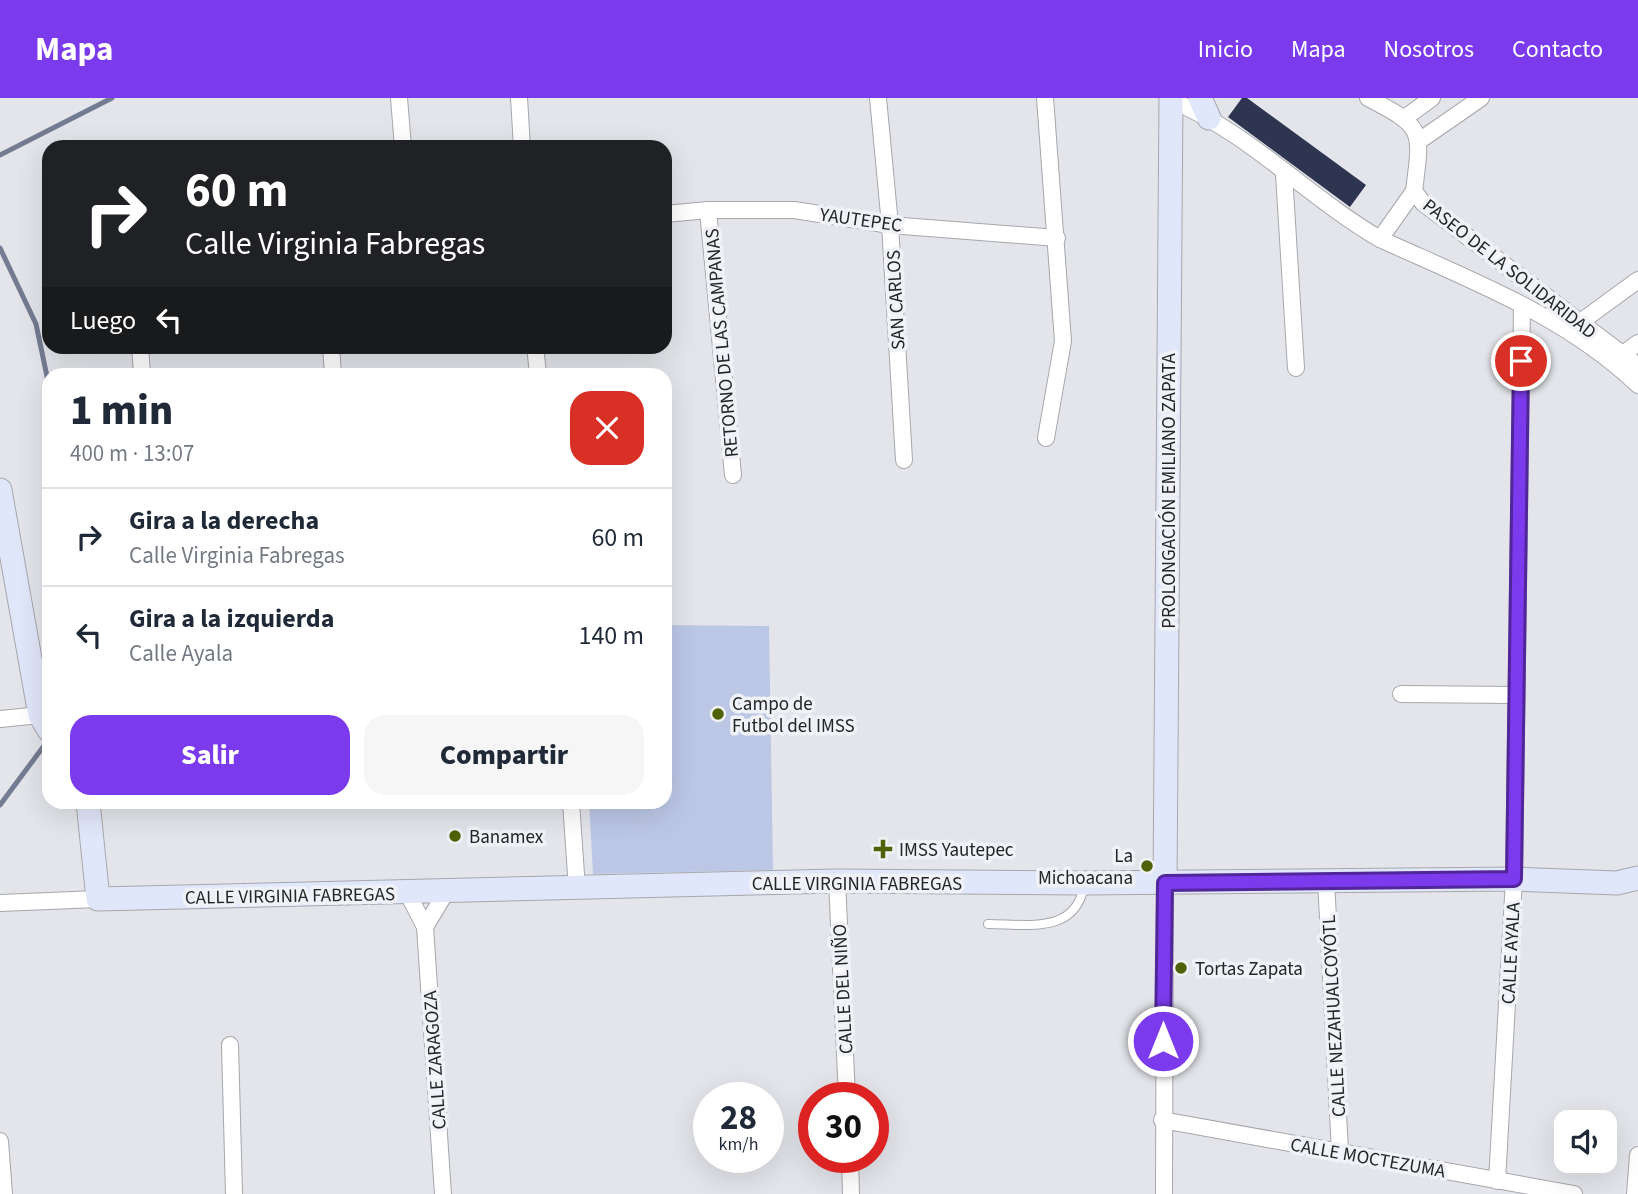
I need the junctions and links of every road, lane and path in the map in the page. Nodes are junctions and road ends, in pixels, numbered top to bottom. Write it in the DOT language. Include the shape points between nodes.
graph roads {
  1 [pos="399,98"];
  2 [pos="519,98"];
  3 [pos="878,98"];
  4 [pos="1045,98"];
  5 [pos="1368,98"];
  6 [pos="1432,98"];
  7 [pos="1481,98"];
  8 [pos="1171,99"];
  9 [pos="1205,108"];
  10 [pos="1406,117"];
  11 [pos="402,140"];
  12 [pos="522,140"];
  13 [pos="1419,141"];
  14 [pos="1284,174"];
  15 [pos="1413,191"];
  16 [pos="708,210"];
  17 [pos="672,213"];
  18 [pos="890,225"];
  19 [pos="1057,238"];
  20 [pos="1380,239"];
  21 [pos="1638,280"];
  22 [pos="1522,305"];
  23 [pos="1576,326"];
  24 [pos="1638,343"];
  25 [pos="1618,358"];
  26 [pos="1638,366"];
  27 [pos="1296,368"];
  28 [pos="1638,385"];
  29 [pos="1046,438"];
  30 [pos="904,460"];
  31 [pos="733,475"];
  32 [pos="0,490"];
  33 [pos="3,516"];
  34 [pos="1401,694"];
  35 [pos="1515,695"];
  36 [pos="42,710"];
  37 [pos="0,719"];
  38 [pos="42,725"];
  39 [pos="89,809"];
  40 [pos="571,809"];
  41 [pos="1514,879"];
  42 [pos="1326,880"];
  43 [pos="837,881"];
  44 [pos="1627,881"];
  45 [pos="1085,883"];
  46 [pos="1165,883"];
  47 [pos="577,889"];
  48 [pos="407,892"];
  49 [pos="446,892"];
  50 [pos="1638,895"];
  51 [pos="98,899"];
  52 [pos="0,903"];
  53 [pos="988,924"];
  54 [pos="425,927"];
  55 [pos="230,1045"];
  56 [pos="846,1082"];
  57 [pos="1162,1120"];
  58 [pos="0,1141"];
  59 [pos="1340,1152"];
  60 [pos="1638,1155"];
  61 [pos="850,1173"];
  62 [pos="1497,1181"];
  63 [pos="4,1194"];
  64 [pos="234,1194"];
  65 [pos="443,1194"];
  66 [pos="851,1194"];
  67 [pos="1164,1194"];
  68 [pos="1574,1194"];
  69 [pos="1635,1194"];
  1 -- 11 [label="street"];
  2 -- 12 [label="street"];
  3 -- 18 [label="street, SAN CARLOS"];
  4 -- 19 [label="street"];
  5 -- 10 [label="street"];
  6 -- 10 [label="street"];
  7 -- 13 [label="street"];
  8 -- 9 [label="street, PASEO DE LA SOLIDARIDAD"];
  8 -- 46 [label="main road, PROLONGACIÓN EMILIANO ZAPATA"];
  9 -- 14 [label="street, PASEO DE LA SOLIDARIDAD"];
  10 -- 13 [label="street"];
  13 -- 15 [label="street, PASEO DE LA SOLIDARIDAD"];
  14 -- 20 [label="street, PASEO DE LA SOLIDARIDAD"];
  14 -- 27 [label="street"];
  15 -- 20 [label="street"];
  15 -- 23 [label="street, PASEO DE LA SOLIDARIDAD"];
  16 -- 17 [label="street, YAUTEPEC"];
  16 -- 18 [label="street, YAUTEPEC" via="794,210"];
  16 -- 31 [label="street, RETORNO DE LAS CAMPANAS"];
  18 -- 19 [label="street, YAUTEPEC"];
  18 -- 30 [label="street, SAN CARLOS"];
  19 -- 29 [label="street" via="1063,341"];
  20 -- 22 [label="street, PASEO DE LA SOLIDARIDAD"];
  21 -- 23 [label="street"];
  22 -- 23 [label="street, PASEO DE LA SOLIDARIDAD"];
  22 -- 35 [label="street, CALLE AYALA"];
  23 -- 25 [label="street, PASEO DE LA SOLIDARIDAD"];
  23 -- 25 [label="street, PASEO DE LA SOLIDARIDAD" via="1603,339"];
  24 -- 25 [label="street"];
  25 -- 26 [label="street"];
  25 -- 28 [label="street, PASEO DE LA SOLIDARIDAD"];
  32 -- 33 [label="main road"];
  33 -- 36 [label="main road"];
  34 -- 35 [label="street"];
  35 -- 41 [label="street, CALLE AYALA"];
  37 -- 38 [label="street"];
  39 -- 51 [label="main road"];
  40 -- 47 [label="street"];
  41 -- 42 [label="main road, CALLE VIRGINIA FABREGAS"];
  41 -- 44 [label="main road, CALLE VIRGINIA FABREGAS"];
  41 -- 62 [label="street, CALLE AYALA"];
  42 -- 46 [label="main road, CALLE VIRGINIA FABREGAS"];
  42 -- 59 [label="street, CALLE NEZAHUALCOYÓTL"];
  43 -- 45 [label="main road, CALLE VIRGINIA FABREGAS"];
  43 -- 47 [label="main road, CALLE VIRGINIA FABREGAS"];
  43 -- 56 [label="street, CALLE DEL NIÑO"];
  44 -- 50 [label="main road, CALLE VIRGINIA FABREGAS"];
  45 -- 46 [label="main road, CALLE VIRGINIA FABREGAS"];
  45 -- 53 [label="lane" via="1072,914 1051,923"];
  46 -- 57 [label="street"];
  47 -- 49 [label="main road, CALLE VIRGINIA FABREGAS"];
  48 -- 49 [label="main road, CALLE VIRGINIA FABREGAS"];
  48 -- 51 [label="main road, CALLE VIRGINIA FABREGAS"];
  48 -- 54 [label="street, CALLE ZARAGOZA"];
  49 -- 54 [label="street"];
  51 -- 52 [label="street"];
  54 -- 65 [label="street, CALLE ZARAGOZA"];
  55 -- 64 [label="street"];
  57 -- 59 [label="street, CALLE MOCTEZUMA"];
  57 -- 67 [label="street"];
  58 -- 63 [label="street"];
  59 -- 62 [label="street, CALLE MOCTEZUMA"];
  60 -- 69 [label="street"];
  61 -- 66 [label="street"];
  62 -- 68 [label="street, CALLE MOCTEZUMA"];
}
